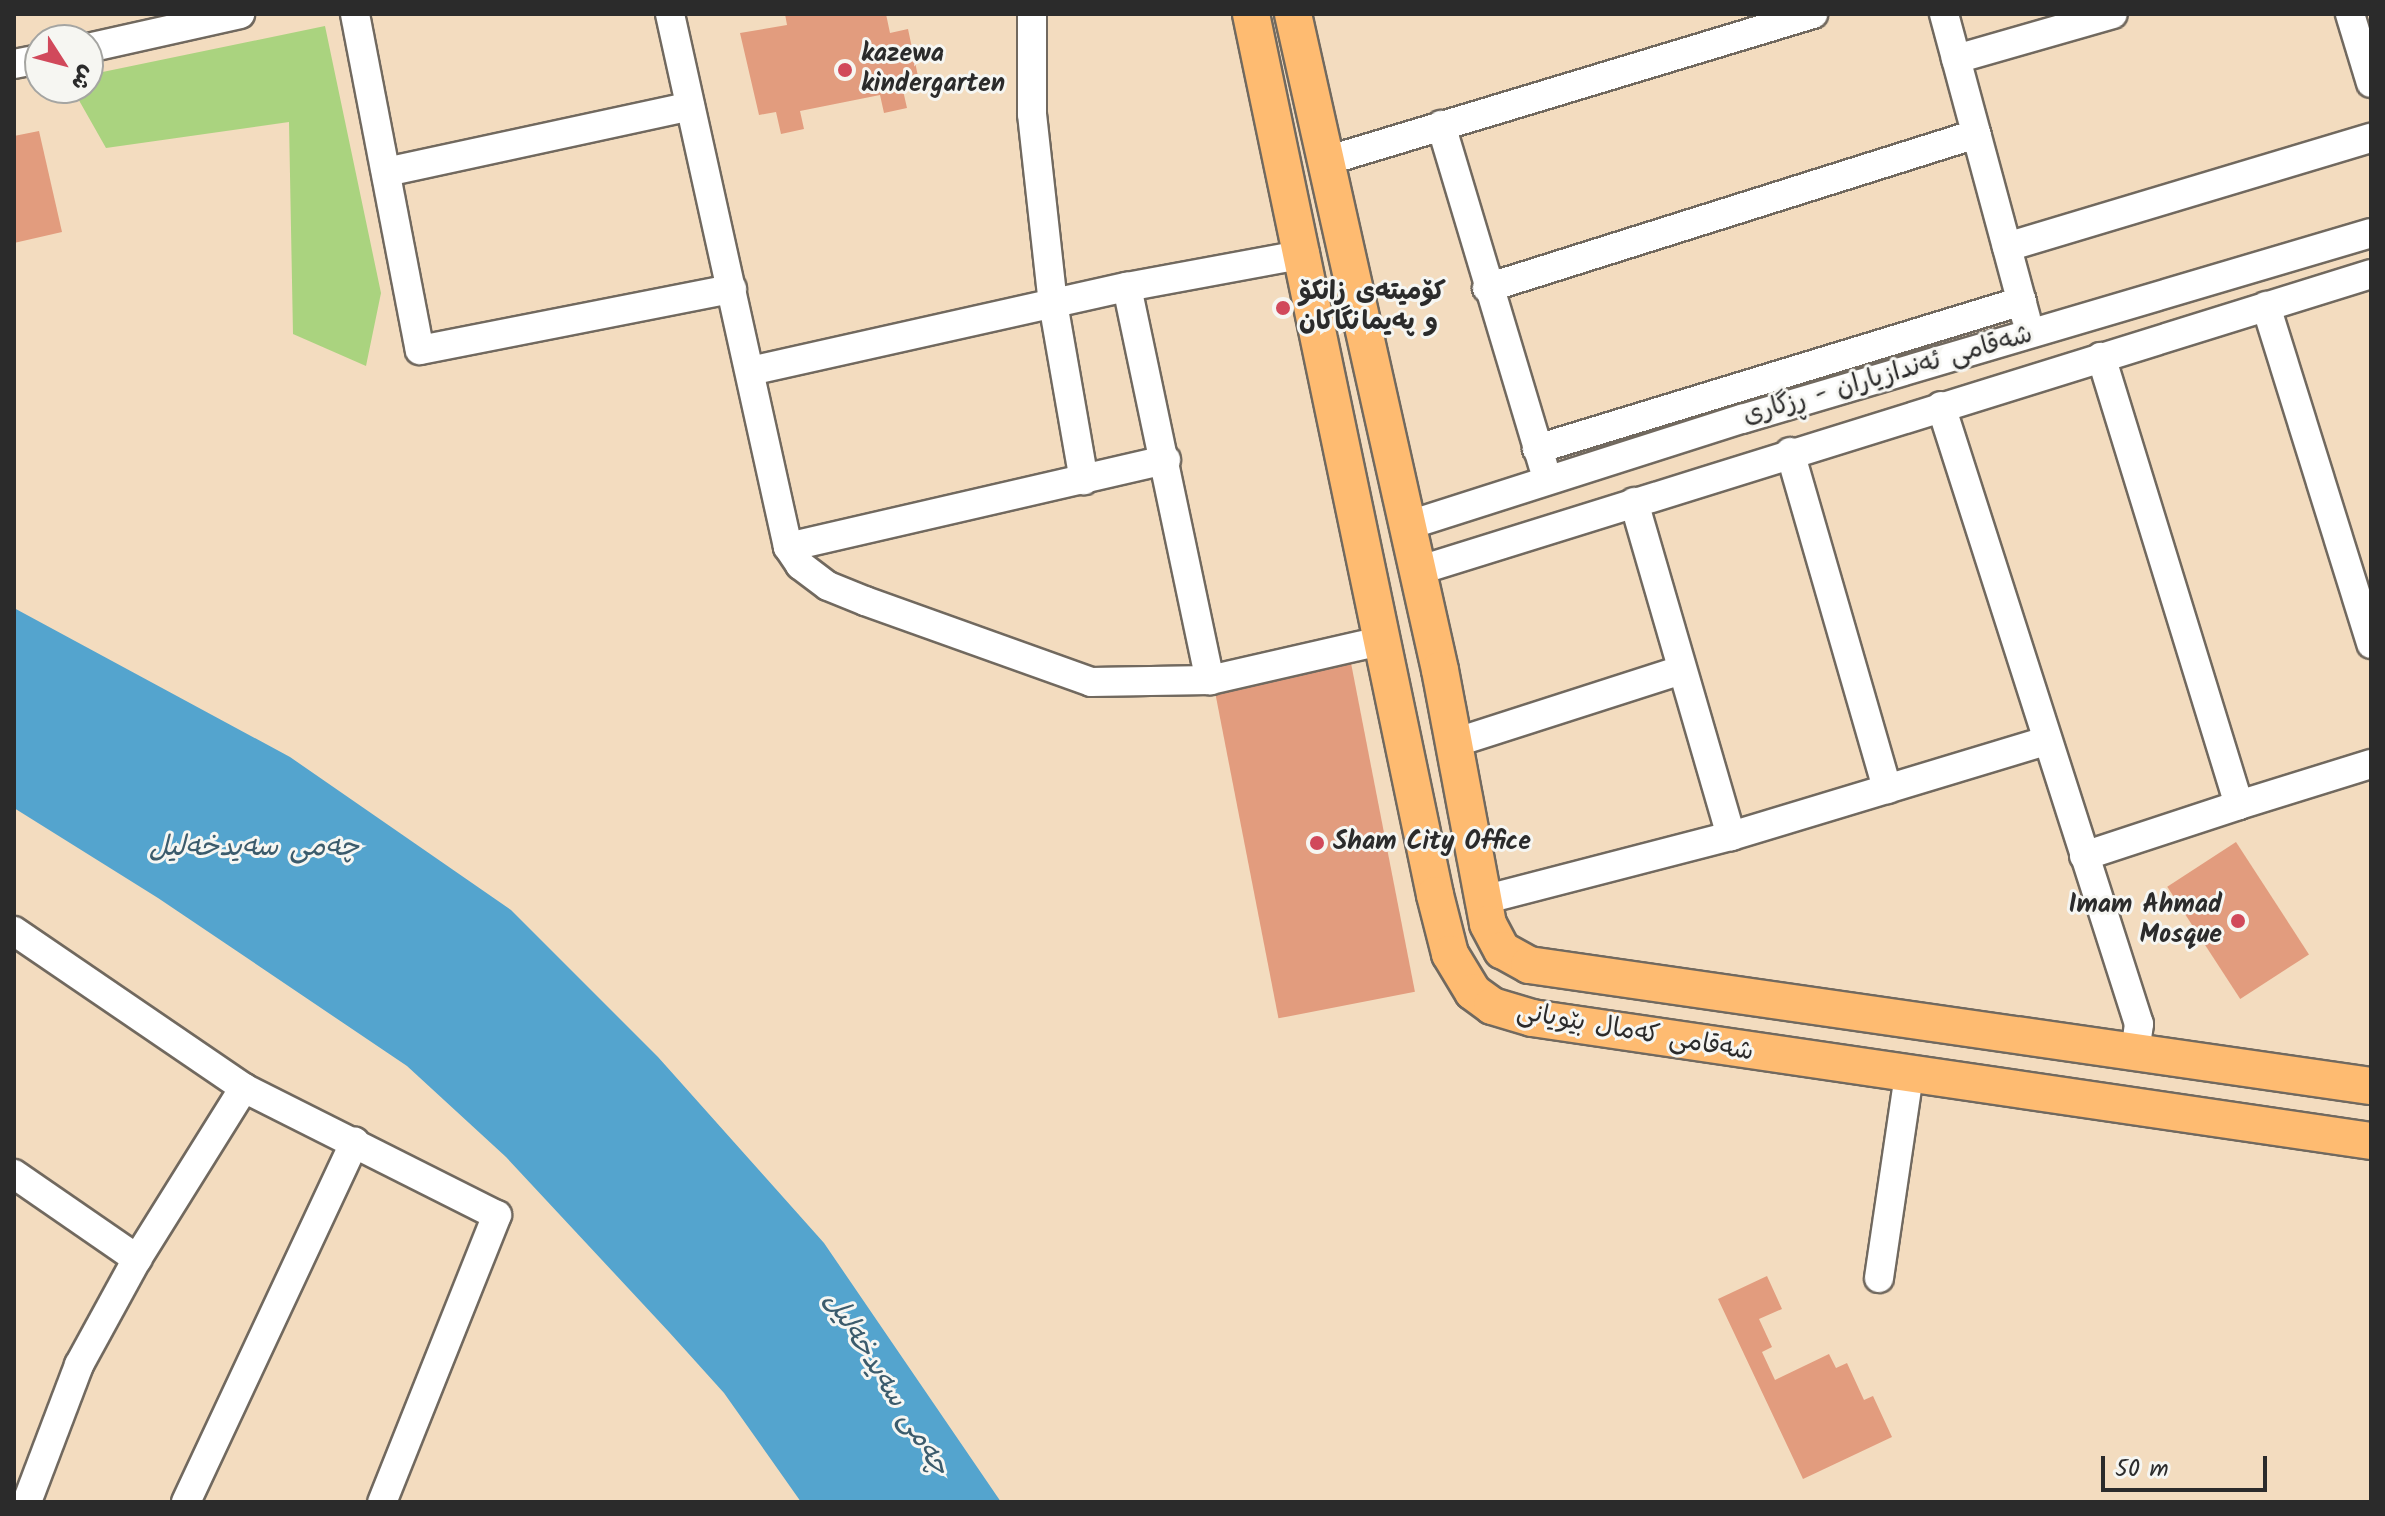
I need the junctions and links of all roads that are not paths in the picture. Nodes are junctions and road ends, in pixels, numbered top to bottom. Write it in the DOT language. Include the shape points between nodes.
graph roads {
  1 [pos="240,14"];
  2 [pos="355,14"];
  3 [pos="670,14"];
  4 [pos="1032,14"];
  5 [pos="1251,14"];
  6 [pos="1293,14"];
  7 [pos="1813,14"];
  8 [pos="1944,14"];
  9 [pos="2113,14"];
  10 [pos="2350,14"];
  11 [pos="1756,22"];
  12 [pos="2365,40"];
  13 [pos="104,44"];
  14 [pos="1956,59"];
  15 [pos="2371,83"];
  16 [pos="690,106"];
  17 [pos="1441,125"];
  18 [pos="1976,134"];
  19 [pos="2371,138"];
  20 [pos="1326,161"];
  21 [pos="386,172"];
  22 [pos="2371,233"];
  23 [pos="2007,247"];
  24 [pos="1305,254"];
  25 [pos="2371,274"];
  26 [pos="1127,287"];
  27 [pos="1487,288"];
  28 [pos="732,289"];
  29 [pos="2161,295"];
  30 [pos="2022,301"];
  31 [pos="1053,303"];
  32 [pos="2266,306"];
  33 [pos="2030,334"];
  34 [pos="2173,335"];
  35 [pos="2101,357"];
  36 [pos="750,371"];
  37 [pos="1941,406"];
  38 [pos="1537,449"];
  39 [pos="1790,452"];
  40 [pos="1166,460"];
  41 [pos="1084,480"];
  42 [pos="1547,481"];
  43 [pos="1634,502"];
  44 [pos="1406,526"];
  45 [pos="788,547"];
  46 [pos="1417,571"];
  47 [pos="1384,640"];
  48 [pos="2371,644"];
  49 [pos="1440,670"];
  50 [pos="1682,670"];
  51 [pos="1210,680"];
  52 [pos="1392,681"];
  53 [pos="2045,741"];
  54 [pos="1454,743"];
  55 [pos="2371,764"];
  56 [pos="1887,789"];
  57 [pos="2239,805"];
  58 [pos="1731,836"];
  59 [pos="2084,856"];
  60 [pos="1483,900"];
  61 [pos="14,931"];
  62 [pos="2135,1051"];
  63 [pos="1909,1075"];
  64 [pos="2371,1086"];
  65 [pos="244,1088"];
  66 [pos="2371,1141"];
  67 [pos="355,1142"];
  68 [pos="14,1174"];
  69 [pos="137,1259"];
  70 [pos="1879,1278"];
  71 [pos="27,1502"];
  72 [pos="186,1502"];
  73 [pos="382,1502"];
  1 -- 13 [label="street"];
  2 -- 21 [label="street"];
  3 -- 16 [label="street"];
  4 -- 31 [label="street" via="1032,114"];
  5 -- 24 [label="main road, شەقامی کەمال بێویانی"];
  6 -- 20 [label="main road, شەقامی کەمال بێویانی"];
  7 -- 11 [label="street"];
  8 -- 14 [label="street"];
  9 -- 14 [label="street"];
  10 -- 12 [label="street"];
  11 -- 17 [label="street"];
  12 -- 15 [label="street"];
  14 -- 18 [label="street"];
  16 -- 21 [label="street"];
  16 -- 28 [label="street"];
  17 -- 20 [label="street"];
  17 -- 27 [label="street"];
  18 -- 23 [label="street"];
  18 -- 27 [label="street"];
  19 -- 23 [label="street"];
  20 -- 44 [label="main road, شەقامی کەمال بێویانی"];
  21 -- 28 [label="street" via="420,350"];
  22 -- 29 [label="street, شەقامی ئەندازیاران - ڕزگاری"];
  23 -- 30 [label="street"];
  24 -- 26 [label="street"];
  24 -- 47 [label="main road, شەقامی کەمال بێویانی"];
  25 -- 32 [label="street, شەقامی ئەندازیاران - ڕزگاری"];
  26 -- 31 [label="street"];
  26 -- 40 [label="street"];
  27 -- 38 [label="street"];
  28 -- 36 [label="street"];
  29 -- 33 [label="street, شەقامی ئەندازیاران - ڕزگاری"];
  29 -- 34 [label="street"];
  30 -- 33 [label="street"];
  30 -- 38 [label="street"];
  31 -- 36 [label="street"];
  31 -- 41 [label="street"];
  32 -- 34 [label="street, شەقامی ئەندازیاران - ڕزگاری"];
  32 -- 48 [label="street"];
  33 -- 42 [label="street, شەقامی ئەندازیاران - ڕزگاری"];
  34 -- 35 [label="street, شەقامی ئەندازیاران - ڕزگاری"];
  35 -- 37 [label="street, شەقامی ئەندازیاران - ڕزگاری"];
  35 -- 57 [label="street"];
  36 -- 45 [label="street"];
  37 -- 39 [label="street, شەقامی ئەندازیاران - ڕزگاری"];
  37 -- 53 [label="street"];
  38 -- 42 [label="street"];
  39 -- 43 [label="street, شەقامی ئەندازیاران - ڕزگاری"];
  39 -- 56 [label="street"];
  40 -- 41 [label="street"];
  40 -- 51 [label="street"];
  41 -- 45 [label="street"];
  42 -- 44 [label="street, شەقامی ئەندازیاران - ڕزگاری"];
  43 -- 46 [label="street, شەقامی ئەندازیاران - ڕزگاری"];
  43 -- 50 [label="street"];
  44 -- 46 [label="main road, شەقامی کەمال بێویانی"];
  45 -- 51 [label="street" via="800,565 828,586 1064,675 1118,684"];
  46 -- 49 [label="main road, شەقامی کەمال بێویانی"];
  47 -- 51 [label="street"];
  47 -- 52 [label="main road, شەقامی کەمال بێویانی"];
  49 -- 52 [label="main road" via="1427,683"];
  49 -- 54 [label="main road, شەقامی کەمال بێویانی"];
  50 -- 54 [label="street"];
  50 -- 58 [label="street"];
  52 -- 63 [label="main road, شەقامی کەمال بێویانی" via="1445,938 1461,978 1483,1000 1532,1018"];
  53 -- 56 [label="street"];
  53 -- 59 [label="street"];
  54 -- 60 [label="main road, شەقامی کەمال بێویانی"];
  55 -- 57 [label="street"];
  56 -- 58 [label="street"];
  57 -- 59 [label="street"];
  58 -- 60 [label="street"];
  59 -- 62 [label="street" via="2139,1024"];
  60 -- 62 [label="main road, شەقامی کەمال بێویانی" via="1497,945 1513,960 1529,965"];
  61 -- 65 [label="street"];
  62 -- 64 [label="main road, شەقامی کەمال بێویانی"];
  63 -- 66 [label="main road, شەقامی کەمال بێویانی"];
  63 -- 70 [label="street"];
  65 -- 67 [label="street"];
  65 -- 69 [label="street"];
  67 -- 72 [label="street"];
  67 -- 73 [label="street" via="497,1215"];
  68 -- 69 [label="street"];
  69 -- 71 [label="street" via="79,1365"];
}
